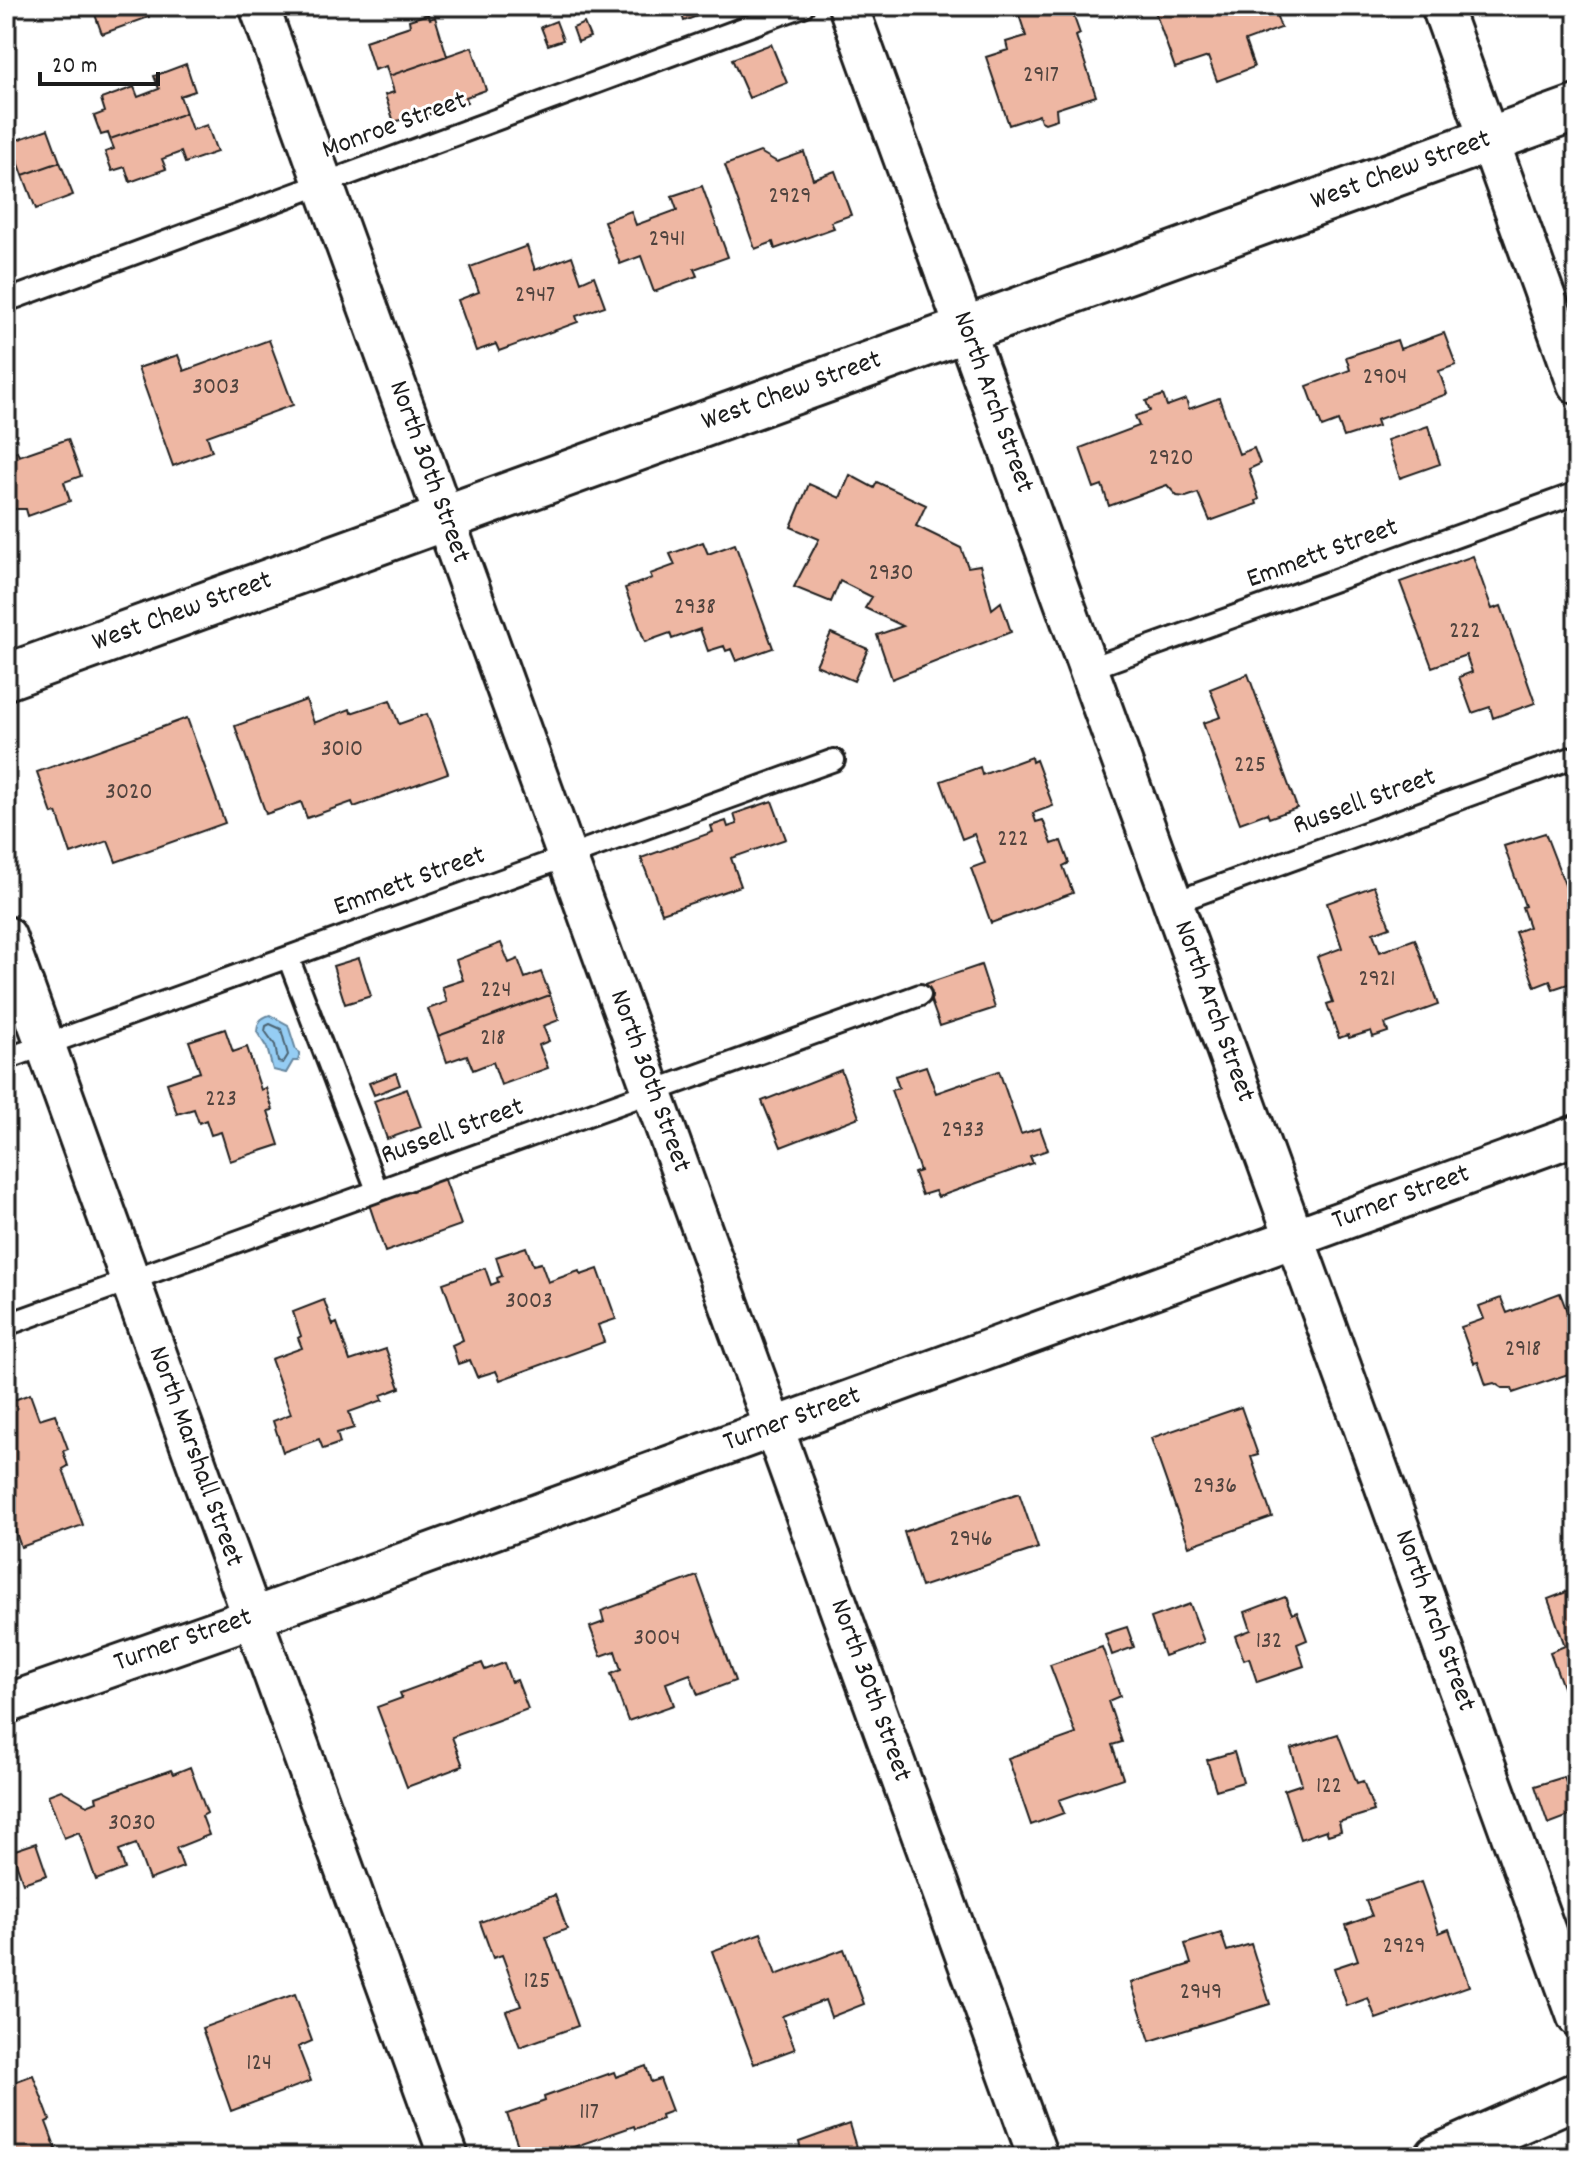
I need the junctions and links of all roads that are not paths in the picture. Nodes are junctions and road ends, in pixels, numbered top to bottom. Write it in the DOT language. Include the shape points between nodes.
graph roads {
  1 [pos="259,6"];
  2 [pos="803,6"];
  3 [pos="848,6"];
  4 [pos="1441,6"];
  5 [pos="1577,108"];
  6 [pos="1489,139"];
  7 [pos="323,184"];
  8 [pos="6,301"];
  9 [pos="965,329"];
  10 [pos="1577,384"];
  11 [pos="1577,493"];
  12 [pos="444,518"];
  13 [pos="1088,669"];
  14 [pos="6,677"];
  15 [pos="1577,756"];
  16 [pos="834,760"];
  17 [pos="567,856"];
  18 [pos="1173,903"];
  19 [pos="6,936"];
  20 [pos="288,957"];
  21 [pos="920,995"];
  22 [pos="45,1045"];
  23 [pos="6,1059"];
  24 [pos="652,1091"];
  25 [pos="1577,1135"];
  26 [pos="377,1190"];
  27 [pos="1294,1238"];
  28 [pos="130,1279"];
  29 [pos="6,1325"];
  30 [pos="774,1428"];
  31 [pos="251,1618"];
  32 [pos="6,1704"];
  33 [pos="1577,2017"];
  34 [pos="1577,2095"];
  35 [pos="449,2157"];
  36 [pos="1038,2157"];
  37 [pos="1438,2157"];
  1 -- 7 [label="street, North 30th Street"];
  2 -- 7 [label="lane, Monroe Street"];
  3 -- 9 [label="street, North Arch Street"];
  4 -- 6 [label="street"];
  5 -- 6 [label="street, West Chew Street"];
  6 -- 9 [label="street, West Chew Street"];
  6 -- 10 [label="street"];
  7 -- 8 [label="lane, Monroe Street"];
  7 -- 12 [label="street, North 30th Street"];
  9 -- 12 [label="street, West Chew Street"];
  9 -- 13 [label="street, North Arch Street"];
  11 -- 13 [label="lane, Emmett Street"];
  12 -- 14 [label="street, West Chew Street"];
  12 -- 17 [label="street, North 30th Street"];
  13 -- 18 [label="street, North Arch Street"];
  15 -- 18 [label="lane, Russell Street"];
  16 -- 17 [label="lane, Emmett Street"];
  17 -- 20 [label="lane, Emmett Street"];
  17 -- 24 [label="street, North 30th Street"];
  18 -- 27 [label="street, North Arch Street"];
  19 -- 22 [label="street, North Marshall Street"];
  20 -- 22 [label="lane, Emmett Street"];
  20 -- 26 [label="lane"];
  21 -- 24 [label="lane, Russell Street"];
  22 -- 23 [label="lane, Emmett Street"];
  22 -- 28 [label="street, North Marshall Street"];
  24 -- 26 [label="lane, Russell Street"];
  24 -- 30 [label="street, North 30th Street"];
  25 -- 27 [label="street, Turner Street"];
  26 -- 28 [label="lane, Russell Street"];
  27 -- 30 [label="street, Turner Street"];
  27 -- 33 [label="street, North Arch Street"];
  28 -- 29 [label="lane, Russell Street"];
  28 -- 31 [label="street, North Marshall Street"];
  30 -- 31 [label="street, Turner Street"];
  30 -- 36 [label="street, North 30th Street"];
  31 -- 32 [label="street, Turner Street"];
  31 -- 35 [label="street, North Marshall Street"];
  34 -- 37 [label="street"];
}
